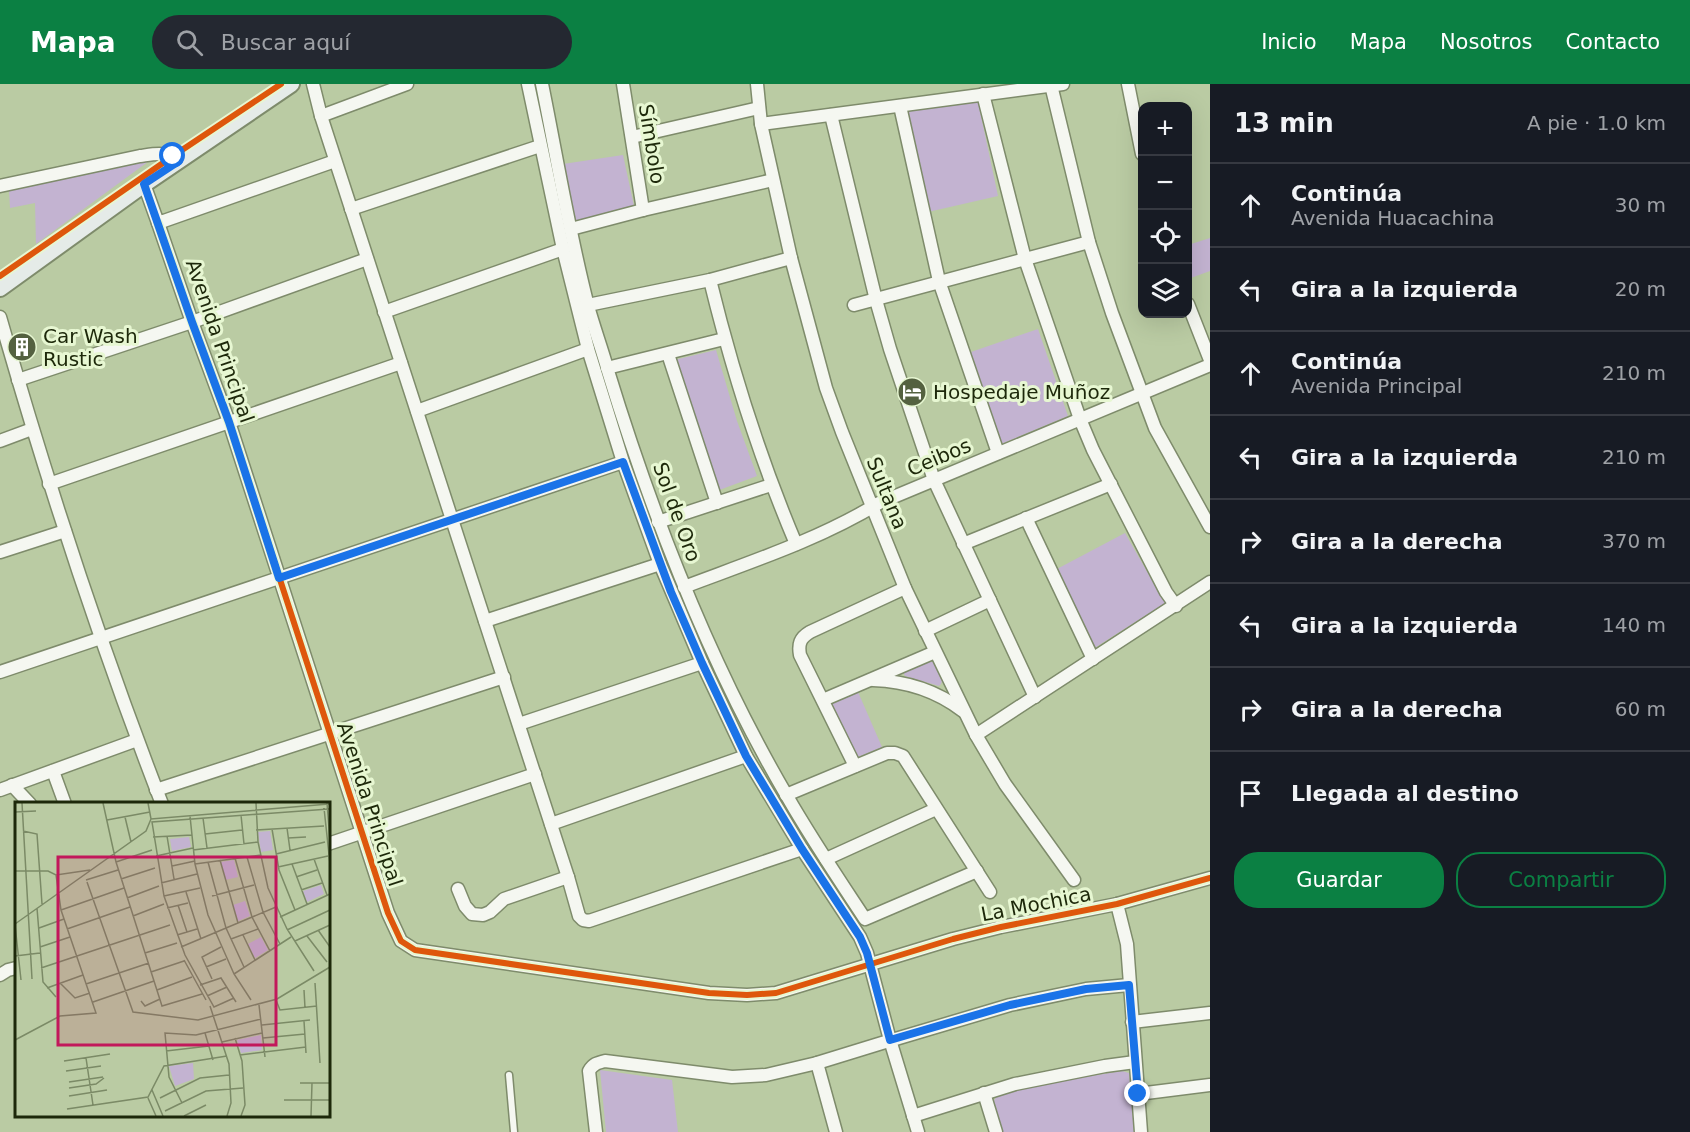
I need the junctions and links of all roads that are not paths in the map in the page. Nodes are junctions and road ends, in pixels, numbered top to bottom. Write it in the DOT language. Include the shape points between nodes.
graph roads {
  1 [pos="291,84"];
  2 [pos="313,84"];
  3 [pos="407,84"];
  4 [pos="528,84"];
  5 [pos="542,84"];
  6 [pos="623,84"];
  7 [pos="757,84"];
  8 [pos="1128,84"];
  9 [pos="1057,85"];
  10 [pos="983,94"];
  11 [pos="900,106"];
  12 [pos="759,108"];
  13 [pos="831,115"];
  14 [pos="321,116"];
  15 [pos="761,124"];
  16 [pos="1138,131"];
  17 [pos="632,137"];
  18 [pos="540,146"];
  19 [pos="179,161"];
  20 [pos="335,161"];
  21 [pos="773,180"];
  22 [pos="144,184"];
  23 [pos="0,186"];
  24 [pos="351,209"];
  25 [pos="643,210"];
  26 [pos="158,223"];
  27 [pos="571,229"];
  28 [pos="1089,242"];
  29 [pos="563,249"];
  30 [pos="790,258"];
  31 [pos="367,259"];
  32 [pos="1025,259"];
  33 [pos="710,280"];
  34 [pos="939,282"];
  35 [pos="0,288"];
  36 [pos="876,300"];
  37 [pos="588,305"];
  38 [pos="854,305"];
  39 [pos="384,312"];
  40 [pos="1192,314"];
  41 [pos="0,317"];
  42 [pos="192,322"];
  43 [pos="724,339"];
  44 [pos="588,349"];
  45 [pos="668,354"];
  46 [pos="1210,360"];
  47 [pos="401,363"];
  48 [pos="1210,365"];
  49 [pos="608,368"];
  50 [pos="18,380"];
  51 [pos="1141,394"];
  52 [pos="417,411"];
  53 [pos="1080,419"];
  54 [pos="229,422"];
  55 [pos="32,429"];
  56 [pos="0,441"];
  57 [pos="998,453"];
  58 [pos="623,462"];
  59 [pos="934,480"];
  60 [pos="50,484"];
  61 [pos="1111,484"];
  62 [pos="771,485"];
  63 [pos="717,503"];
  64 [pos="872,507"];
  65 [pos="1026,518"];
  66 [pos="452,520"];
  67 [pos="658,522"];
  68 [pos="1210,526"];
  69 [pos="65,531"];
  70 [pos="796,544"];
  71 [pos="963,544"];
  72 [pos="0,552"];
  73 [pos="660,564"];
  74 [pos="279,578"];
  75 [pos="1210,582"];
  76 [pos="684,587"];
  77 [pos="905,588"];
  78 [pos="990,600"];
  79 [pos="1176,606"];
  80 [pos="485,621"];
  81 [pos="925,631"];
  82 [pos="101,638"];
  83 [pos="935,652"];
  84 [pos="1093,659"];
  85 [pos="702,663"];
  86 [pos="0,672"];
  87 [pos="504,677"];
  88 [pos="869,680"];
  89 [pos="1035,697"];
  90 [pos="823,700"];
  91 [pos="965,713"];
  92 [pos="519,724"];
  93 [pos="330,734"];
  94 [pos="976,735"];
  95 [pos="138,740"];
  96 [pos="746,756"];
  97 [pos="855,766"];
  98 [pos="53,771"];
  99 [pos="535,774"];
  100 [pos="12,785"];
  101 [pos="0,790"];
  102 [pos="156,790"];
  103 [pos="786,795"];
  104 [pos="28,802"];
  105 [pos="64,802"];
  106 [pos="161,802"];
  107 [pos="936,809"];
  108 [pos="551,824"];
  109 [pos="362,832"];
  110 [pos="330,843"];
  111 [pos="802,849"];
  112 [pos="826,859"];
  113 [pos="977,871"];
  114 [pos="568,877"];
  115 [pos="1074,880"];
  116 [pos="1210,880"];
  117 [pos="458,889"];
  118 [pos="990,892"];
  119 [pos="1117,904"];
  120 [pos="870,964"];
  121 [pos="15,968"];
  122 [pos="0,975"];
  123 [pos="1129,985"];
  124 [pos="1210,1013"];
  125 [pos="1132,1022"];
  126 [pos="890,1040"];
  127 [pos="1135,1062"];
  128 [pos="817,1063"];
  129 [pos="509,1075"];
  130 [pos="1210,1086"];
  131 [pos="984,1093"];
  132 [pos="1138,1094"];
  133 [pos="913,1116"];
  134 [pos="514,1132"];
  135 [pos="596,1132"];
  136 [pos="836,1132"];
  137 [pos="918,1132"];
  138 [pos="996,1132"];
  139 [pos="1141,1132"];
  1 -- 19 [label="main road"];
  2 -- 14 [label="street"];
  3 -- 14 [label="street"];
  4 -- 18 [label="street"];
  5 -- 27 [label="street, Sol de Oro"];
  6 -- 17 [label="street, Símbolo"];
  7 -- 12 [label="street, Sultana"];
  8 -- 16 [label="street"];
  9 -- 10 [label="street"];
  9 -- 28 [label="street"];
  10 -- 11 [label="street"];
  10 -- 32 [label="street"];
  11 -- 13 [label="street"];
  11 -- 34 [label="street"];
  12 -- 15 [label="street, Sultana"];
  12 -- 17 [label="street"];
  13 -- 15 [label="street"];
  13 -- 36 [label="street"];
  14 -- 20 [label="street"];
  15 -- 21 [label="street, Sultana"];
  17 -- 25 [label="street, Símbolo"];
  18 -- 24 [label="street"];
  18 -- 29 [label="street"];
  19 -- 22 [label="main road"];
  19 -- 23 [label="street" via="162,153 140,156"];
  20 -- 24 [label="street"];
  20 -- 26 [label="street"];
  21 -- 25 [label="street"];
  21 -- 30 [label="street, Sultana"];
  22 -- 26 [label="street, Avenida Principal"];
  22 -- 35 [label="main road"];
  24 -- 31 [label="street"];
  25 -- 27 [label="street"];
  26 -- 42 [label="street, Avenida Principal"];
  27 -- 37 [label="street, Sol de Oro"];
  28 -- 32 [label="street"];
  28 -- 51 [label="street"];
  29 -- 39 [label="street"];
  29 -- 44 [label="street"];
  30 -- 33 [label="street"];
  30 -- 64 [label="street, Sultana" via="834,411"];
  31 -- 39 [label="street"];
  31 -- 42 [label="street"];
  32 -- 34 [label="street"];
  32 -- 53 [label="street"];
  33 -- 37 [label="street"];
  33 -- 43 [label="street"];
  34 -- 36 [label="street"];
  34 -- 57 [label="street"];
  36 -- 38 [label="street"];
  36 -- 59 [label="street"];
  37 -- 49 [label="street, Sol de Oro"];
  39 -- 47 [label="street"];
  40 -- 46 [label="street"];
  41 -- 50 [label="street"];
  42 -- 50 [label="street"];
  42 -- 54 [label="street, Avenida Principal"];
  43 -- 45 [label="street"];
  43 -- 62 [label="street"];
  44 -- 52 [label="street"];
  44 -- 58 [label="street"];
  45 -- 49 [label="street"];
  45 -- 63 [label="street"];
  47 -- 52 [label="street"];
  47 -- 54 [label="street"];
  48 -- 51 [label="street, Ceibos"];
  49 -- 67 [label="street, Sol de Oro"];
  50 -- 55 [label="street"];
  51 -- 53 [label="street, Ceibos"];
  51 -- 68 [label="street" via="1155,428"];
  52 -- 66 [label="street"];
  53 -- 57 [label="street, Ceibos"];
  53 -- 61 [label="street"];
  54 -- 60 [label="street"];
  54 -- 74 [label="street, Avenida Principal"];
  55 -- 56 [label="street"];
  55 -- 60 [label="street"];
  57 -- 59 [label="street, Ceibos"];
  58 -- 66 [label="street"];
  58 -- 73 [label="street"];
  59 -- 64 [label="street, Ceibos"];
  59 -- 71 [label="street"];
  60 -- 69 [label="street"];
  61 -- 65 [label="street"];
  61 -- 79 [label="street"];
  62 -- 63 [label="street"];
  62 -- 70 [label="street"];
  63 -- 67 [label="street"];
  64 -- 70 [label="street, Ceibos"];
  64 -- 77 [label="street, Sultana"];
  65 -- 71 [label="street"];
  65 -- 84 [label="street"];
  66 -- 74 [label="street"];
  66 -- 80 [label="street"];
  67 -- 76 [label="street, Sol de Oro"];
  69 -- 72 [label="street"];
  69 -- 82 [label="street"];
  70 -- 76 [label="street, Ceibos"];
  71 -- 78 [label="street"];
  73 -- 80 [label="street"];
  73 -- 85 [label="street"];
  74 -- 82 [label="street"];
  74 -- 93 [label="street, Avenida Principal"];
  75 -- 79 [label="street"];
  76 -- 103 [label="street, Sol de Oro" via="715,659"];
  77 -- 81 [label="street, Sultana"];
  77 -- 90 [label="street" via="800,640 800,655"];
  78 -- 81 [label="street"];
  78 -- 89 [label="street"];
  79 -- 84 [label="street"];
  80 -- 87 [label="street"];
  81 -- 83 [label="street, Sultana"];
  82 -- 86 [label="street"];
  82 -- 95 [label="street"];
  83 -- 88 [label="street"];
  83 -- 91 [label="street, Sultana"];
  84 -- 89 [label="street"];
  85 -- 92 [label="street"];
  85 -- 96 [label="street"];
  87 -- 92 [label="street"];
  87 -- 93 [label="street"];
  88 -- 90 [label="street"];
  88 -- 91 [label="street" via="918,687"];
  89 -- 94 [label="street"];
  90 -- 97 [label="street"];
  91 -- 94 [label="street, Sultana"];
  92 -- 99 [label="street"];
  93 -- 102 [label="street"];
  93 -- 109 [label="street, Avenida Principal"];
  94 -- 115 [label="street, Sultana" via="1005,784"];
  95 -- 98 [label="street"];
  95 -- 102 [label="street"];
  96 -- 108 [label="street"];
  96 -- 111 [label="street"];
  97 -- 103 [label="street"];
  97 -- 107 [label="street" via="887,753 903,756"];
  98 -- 100 [label="street"];
  98 -- 105 [label="street"];
  99 -- 108 [label="street"];
  99 -- 109 [label="street"];
  100 -- 101 [label="street"];
  100 -- 104 [label="street"];
  102 -- 106 [label="street"];
  103 -- 112 [label="street, Sol de Oro"];
  107 -- 112 [label="street"];
  107 -- 113 [label="street"];
  108 -- 114 [label="street"];
  109 -- 110 [label="street"];
  109 -- 120 [label="street, Avenida Principal" via="388,913 402,941 415,950 709,993 747,995 776,993"];
  111 -- 114 [label="street" via="589,921 579,916"];
  111 -- 120 [label="street" via="860,937"];
  112 -- 113 [label="street, Sol de Oro" via="865,919"];
  113 -- 118 [label="street"];
  114 -- 117 [label="street" via="504,899 483,915 472,914"];
  116 -- 119 [label="street, La Mochica"];
  119 -- 120 [label="street, La Mochica" via="991,929"];
  119 -- 123 [label="street" via="1127,944"];
  120 -- 126 [label="street"];
  121 -- 122 [label="street"];
  123 -- 125 [label="street"];
  123 -- 126 [label="street" via="1086,989 1010,1005"];
  124 -- 125 [label="street"];
  125 -- 127 [label="street"];
  126 -- 128 [label="street"];
  126 -- 133 [label="street"];
  127 -- 131 [label="street"];
  127 -- 132 [label="street"];
  128 -- 135 [label="street" via="766,1075 732,1077 597,1063 589,1071"];
  128 -- 136 [label="street"];
  129 -- 134 [label="lane"];
  130 -- 132 [label="street"];
  131 -- 133 [label="street"];
  131 -- 138 [label="street"];
  132 -- 139 [label="street"];
  133 -- 137 [label="street"];
}
